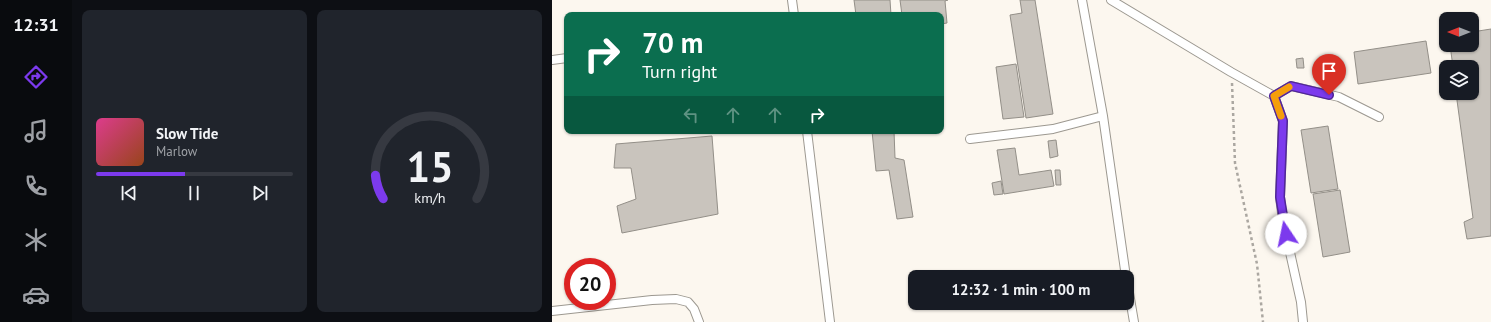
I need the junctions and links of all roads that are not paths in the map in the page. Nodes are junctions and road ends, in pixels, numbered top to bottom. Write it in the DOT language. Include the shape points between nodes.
graph roads {
  1 [pos="792,0"];
  2 [pos="1082,0"];
  3 [pos="1111,0"];
  4 [pos="794,12"];
  5 [pos="564,58"];
  6 [pos="552,60"];
  7 [pos="1274,96"];
  8 [pos="1103,116"];
  9 [pos="1378,117"];
  10 [pos="807,134"];
  11 [pos="970,139"];
  12 [pos="1125,270"];
  13 [pos="1132,310"];
  14 [pos="552,311"];
  15 [pos="699,322"];
  16 [pos="830,322"];
  17 [pos="1134,322"];
  18 [pos="1303,322"];
  1 -- 4 [label="lane"];
  2 -- 8 [label="lane"];
  3 -- 7 [label="lane"];
  5 -- 6 [label="lane"];
  7 -- 9 [label="lane" via="1291,86 1339,97"];
  7 -- 18 [label="lane" via="1283,121 1280,197"];
  8 -- 11 [label="lane" via="1053,129"];
  8 -- 12 [label="lane"];
  10 -- 16 [label="lane"];
  13 -- 17 [label="lane"];
  14 -- 15 [label="lane" via="676,299 688,302"];
}
